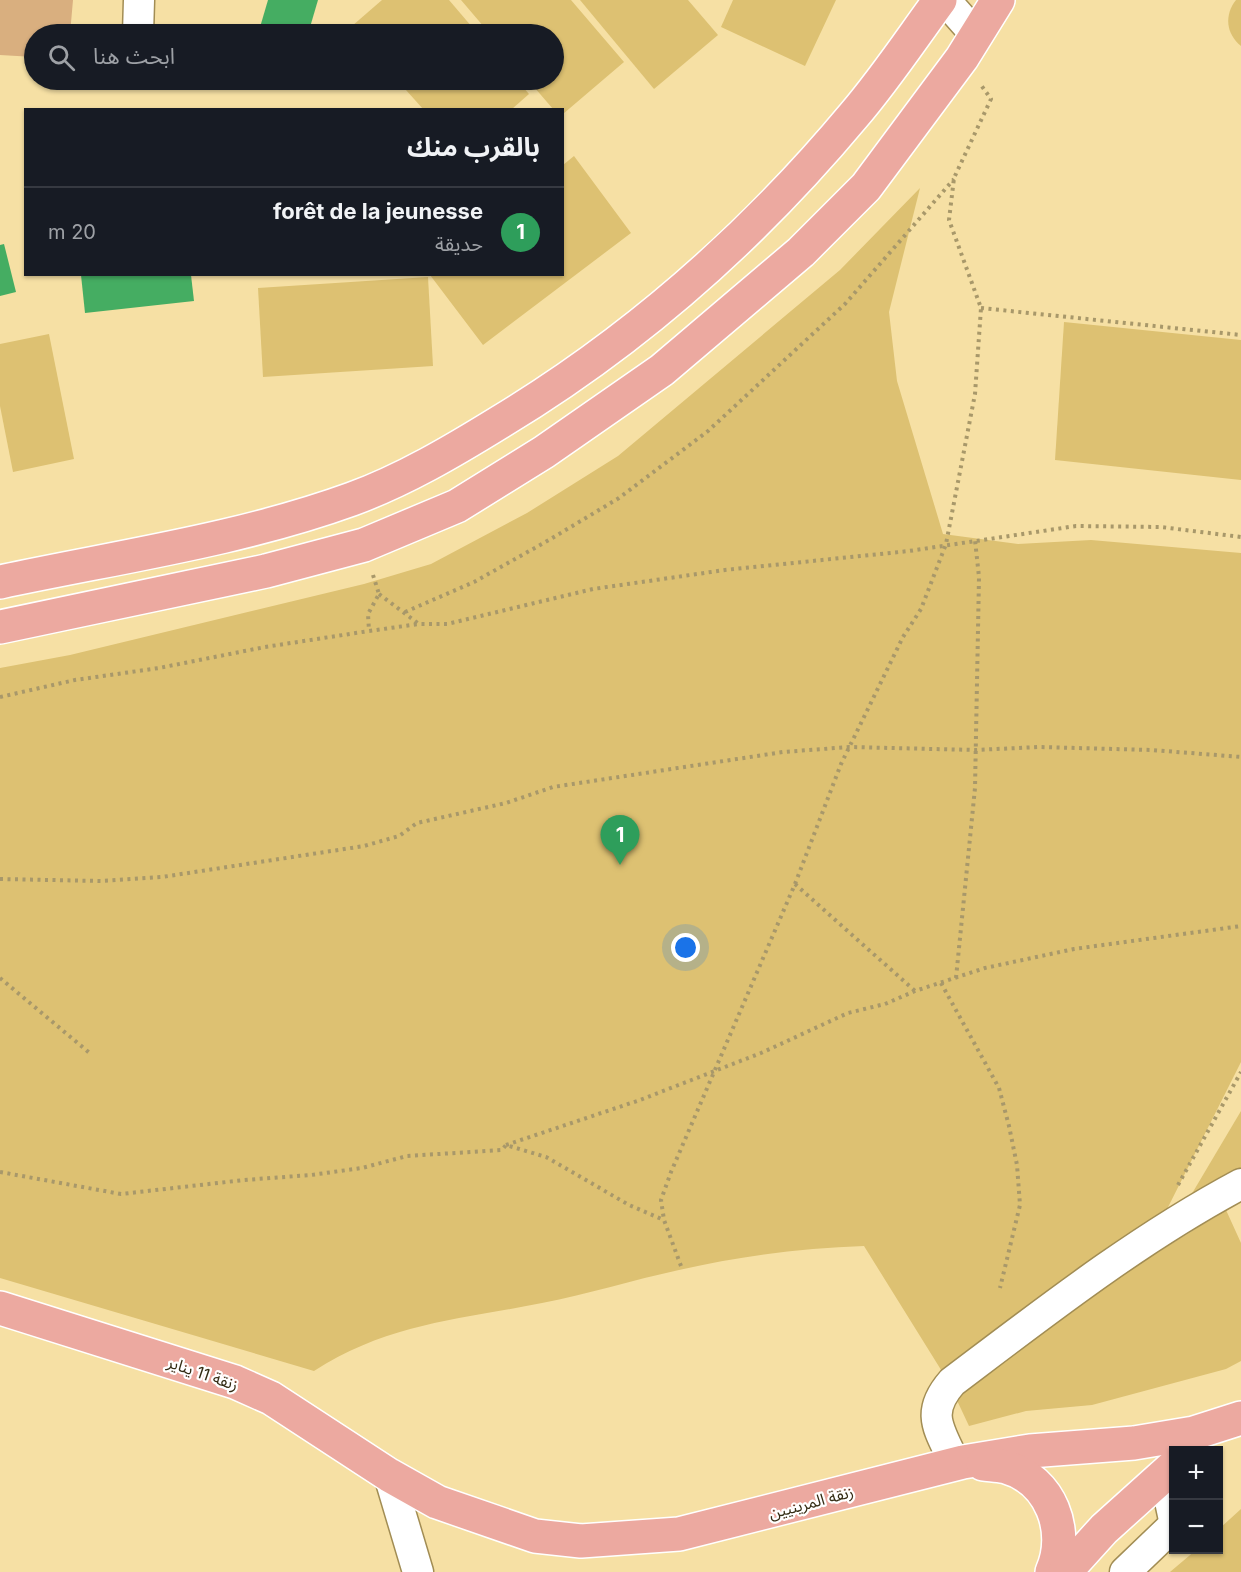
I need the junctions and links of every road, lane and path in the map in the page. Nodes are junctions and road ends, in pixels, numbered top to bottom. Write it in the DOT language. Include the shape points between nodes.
graph roads {
  1 [pos="139,0"];
  2 [pos="940,0"];
  3 [pos="945,0"];
  4 [pos="998,0"];
  5 [pos="138,24"];
  6 [pos="969,46"];
  7 [pos="954,178"];
  8 [pos="981,308"];
  9 [pos="1241,335"];
  10 [pos="1241,537"];
  11 [pos="975,540"];
  12 [pos="946,544"];
  13 [pos="0,582"];
  14 [pos="375,582"];
  15 [pos="379,594"];
  16 [pos="405,612"];
  17 [pos="419,624"];
  18 [pos="0,627"];
  19 [pos="369,631"];
  20 [pos="0,697"];
  21 [pos="849,747"];
  22 [pos="975,750"];
  23 [pos="1241,757"];
  24 [pos="0,879"];
  25 [pos="795,884"];
  26 [pos="1241,926"];
  27 [pos="0,978"];
  28 [pos="956,978"];
  29 [pos="941,983"];
  30 [pos="915,991"];
  31 [pos="92,1055"];
  32 [pos="717,1069"];
  33 [pos="1241,1072"];
  34 [pos="506,1145"];
  35 [pos="0,1172"];
  36 [pos="1241,1184"];
  37 [pos="1177,1188"];
  38 [pos="664,1220"];
  39 [pos="681,1266"];
  40 [pos="1000,1288"];
  41 [pos="0,1308"];
  42 [pos="1241,1418"];
  43 [pos="1241,1423"];
  44 [pos="1203,1446"];
  45 [pos="959,1463"];
  46 [pos="1168,1470"];
  47 [pos="389,1475"];
  48 [pos="1171,1500"];
  49 [pos="1169,1530"];
  50 [pos="418,1572"];
  51 [pos="1052,1572"];
  52 [pos="1065,1572"];
  53 [pos="1125,1572"];
  1 -- 5 [label="street"];
  2 -- 13 [label="main road" via="855,114 772,205 713,264 649,319 551,391 441,458 354,498 260,527"];
  3 -- 6 [label="street"];
  4 -- 6 [label="main road"];
  6 -- 7 [label="path" via="991,99"];
  6 -- 18 [label="main road" via="866,187 801,252 662,370 544,452 457,506 364,545 266,571"];
  7 -- 8 [label="path" via="949,220"];
  7 -- 16 [label="path" via="845,304 708,431 619,498 474,582"];
  8 -- 9 [label="path"];
  8 -- 12 [label="path" via="975,394"];
  10 -- 11 [label="path" via="1161,527 1076,526"];
  11 -- 12 [label="path"];
  11 -- 22 [label="path" via="979,577"];
  12 -- 17 [label="path" via="593,589 447,624"];
  12 -- 21 [label="path" via="921,609 903,637"];
  14 -- 15 [label="path"];
  15 -- 16 [label="path"];
  15 -- 19 [label="path" via="368,614"];
  16 -- 17 [label="path"];
  17 -- 19 [label="path"];
  19 -- 20 [label="path" via="75,680"];
  21 -- 22 [label="path"];
  21 -- 24 [label="path" via="783,752 553,787 506,803 417,823 399,836 364,846 162,877 101,881"];
  21 -- 25 [label="path"];
  22 -- 23 [label="path" via="1039,747"];
  22 -- 28 [label="path" via="975,788"];
  25 -- 30 [label="path"];
  25 -- 32 [label="path"];
  26 -- 28 [label="path" via="1074,949"];
  27 -- 31 [label="path"];
  28 -- 29 [label="path"];
  29 -- 30 [label="path"];
  29 -- 40 [label="path" via="999,1088 1017,1165 1020,1205"];
  30 -- 32 [label="path" via="848,1013"];
  32 -- 34 [label="path" via="640,1100"];
  32 -- 38 [label="path" via="671,1172 662,1200"];
  33 -- 37 [label="path"];
  34 -- 35 [label="path" via="502,1149 407,1156 310,1176 121,1194"];
  34 -- 38 [label="path" via="546,1157 629,1205"];
  36 -- 45 [label="street" via="1146,1240 952,1382 941,1394 935,1419"];
  38 -- 39 [label="path"];
  41 -- 47 [label="main road, زنقة 11 يناير" via="235,1382 271,1398"];
  42 -- 45 [label="main road, زنقة المرينيين" via="1194,1433 1134,1443 1030,1451"];
  43 -- 44 [label="main road"];
  45 -- 47 [label="main road, زنقة المرينيين" via="689,1532 633,1540 581,1541 535,1536 437,1502"];
  45 -- 51 [label="main road" via="1006,1467 1029,1478 1046,1495 1057,1517 1060,1542"];
  46 -- 48 [label="street"];
  46 -- 52 [label="main road" via="1104,1529"];
  47 -- 50 [label="street"];
  49 -- 53 [label="street"];
}
